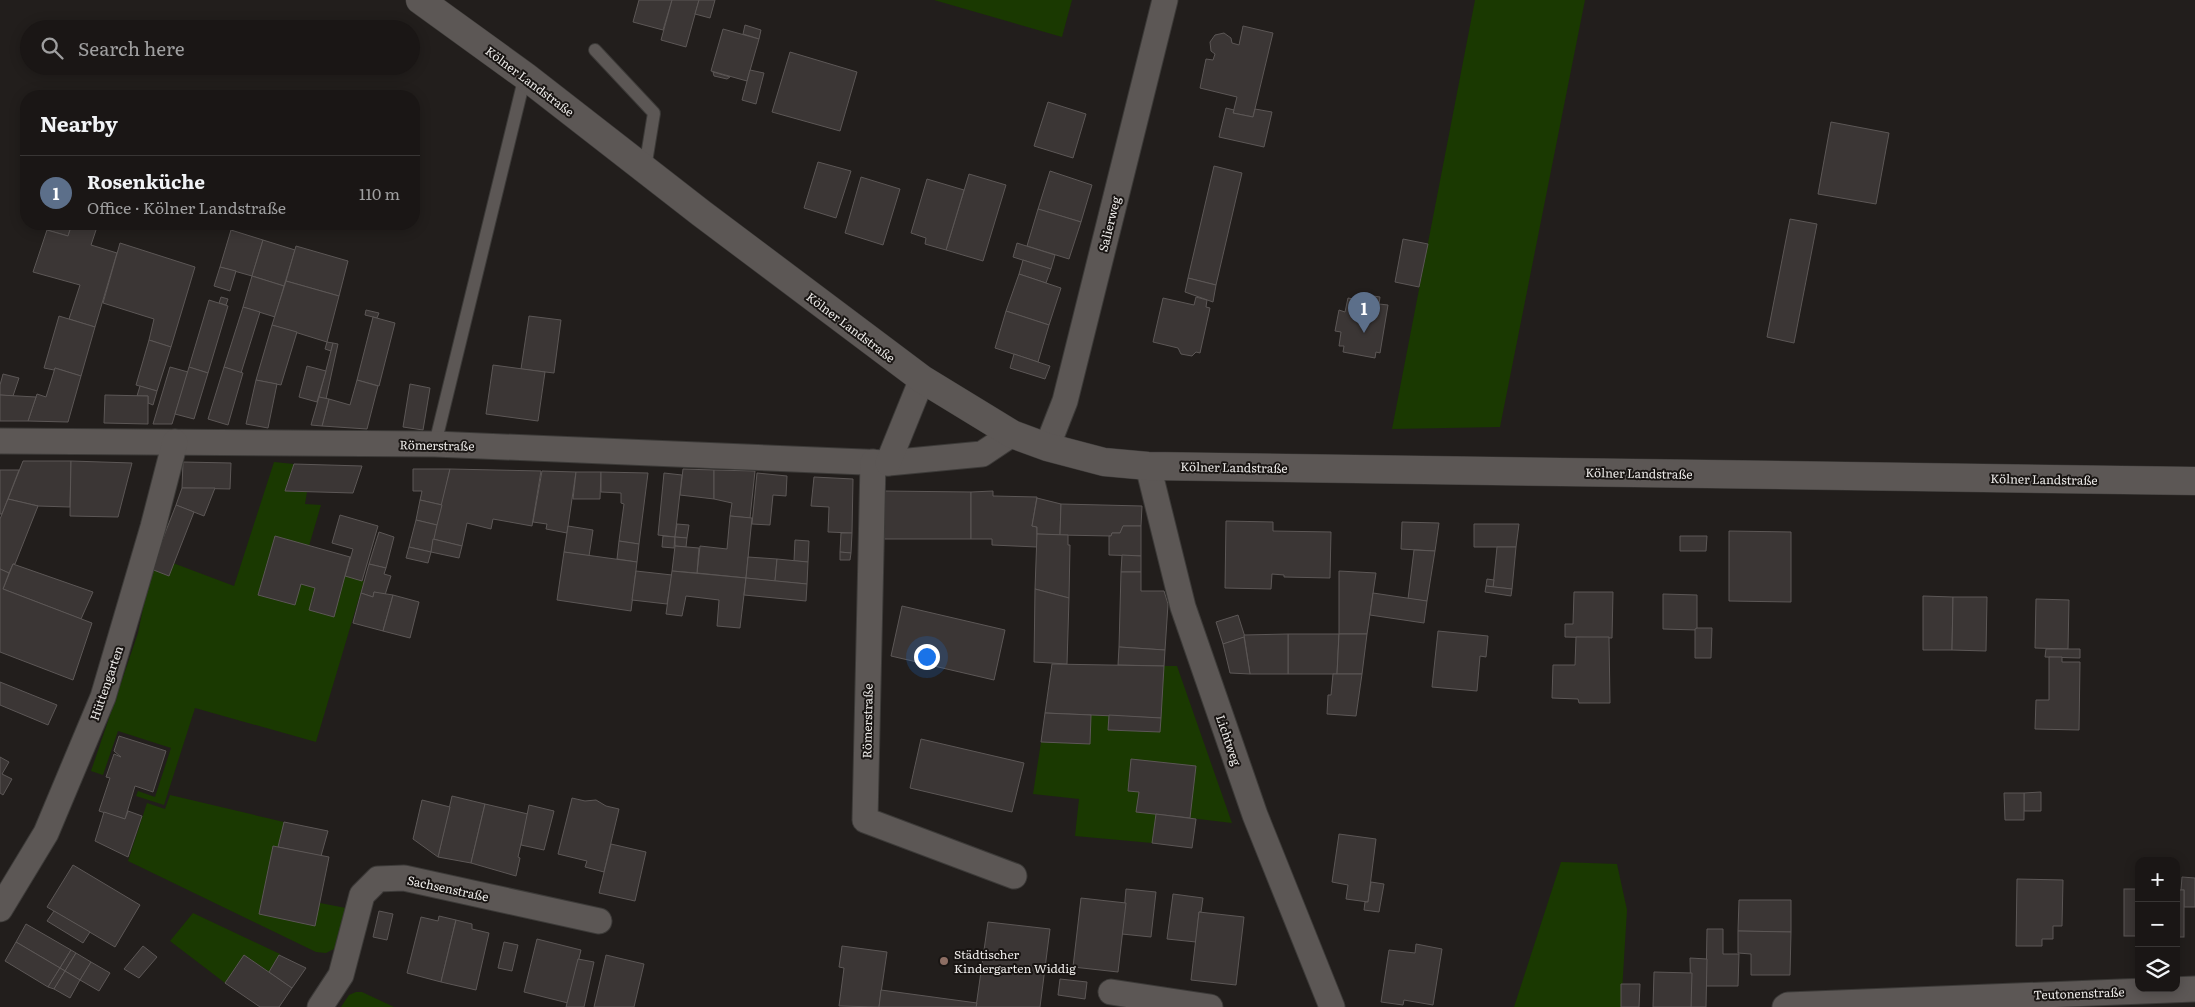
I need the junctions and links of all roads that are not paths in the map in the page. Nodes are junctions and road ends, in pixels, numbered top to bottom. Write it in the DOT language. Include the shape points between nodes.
graph roads {
  1 [pos="420,0"];
  2 [pos="1165,0"];
  3 [pos="594,50"];
  4 [pos="525,76"];
  5 [pos="645,168"];
  6 [pos="922,379"];
  7 [pos="1012,434"];
  8 [pos="0,440"];
  9 [pos="175,442"];
  10 [pos="434,444"];
  11 [pos="1047,447"];
  12 [pos="881,463"];
  13 [pos="1148,466"];
  14 [pos="2195,481"];
  15 [pos="1014,876"];
  16 [pos="0,909"];
  17 [pos="599,921"];
  18 [pos="2195,989"];
  19 [pos="1111,992"];
  20 [pos="320,1007"];
  21 [pos="1210,1007"];
  22 [pos="1332,1007"];
  23 [pos="1784,1007"];
  1 -- 4 [label="main road, Kölner Landstraße"];
  2 -- 11 [label="street, Salierweg" via="1065,401"];
  3 -- 5 [label="lane" via="654,113"];
  4 -- 5 [label="main road, Kölner Landstraße"];
  4 -- 10 [label="lane"];
  5 -- 6 [label="main road, Kölner Landstraße"];
  6 -- 7 [label="main road, Kölner Landstraße"];
  6 -- 12 [label="street, Römerstraße"];
  7 -- 11 [label="main road, Kölner Landstraße"];
  7 -- 12 [label="street, Römerstraße" via="982,454"];
  8 -- 9 [label="street, Römerstraße"];
  9 -- 10 [label="street, Römerstraße"];
  9 -- 16 [label="street, Hüttengarten" via="103,697 46,833"];
  10 -- 12 [label="street, Römerstraße"];
  11 -- 13 [label="main road, Kölner Landstraße" via="1104,462"];
  12 -- 15 [label="street, Römerstraße" via="865,820"];
  13 -- 14 [label="main road, Kölner Landstraße"];
  13 -- 22 [label="street, Lichtweg" via="1183,607 1254,815"];
  17 -- 20 [label="street, Sachsenstraße" via="404,878 378,879 362,895 341,976"];
  18 -- 23 [label="street, Teutonenstraße"];
  19 -- 21 [label="street"];
}
